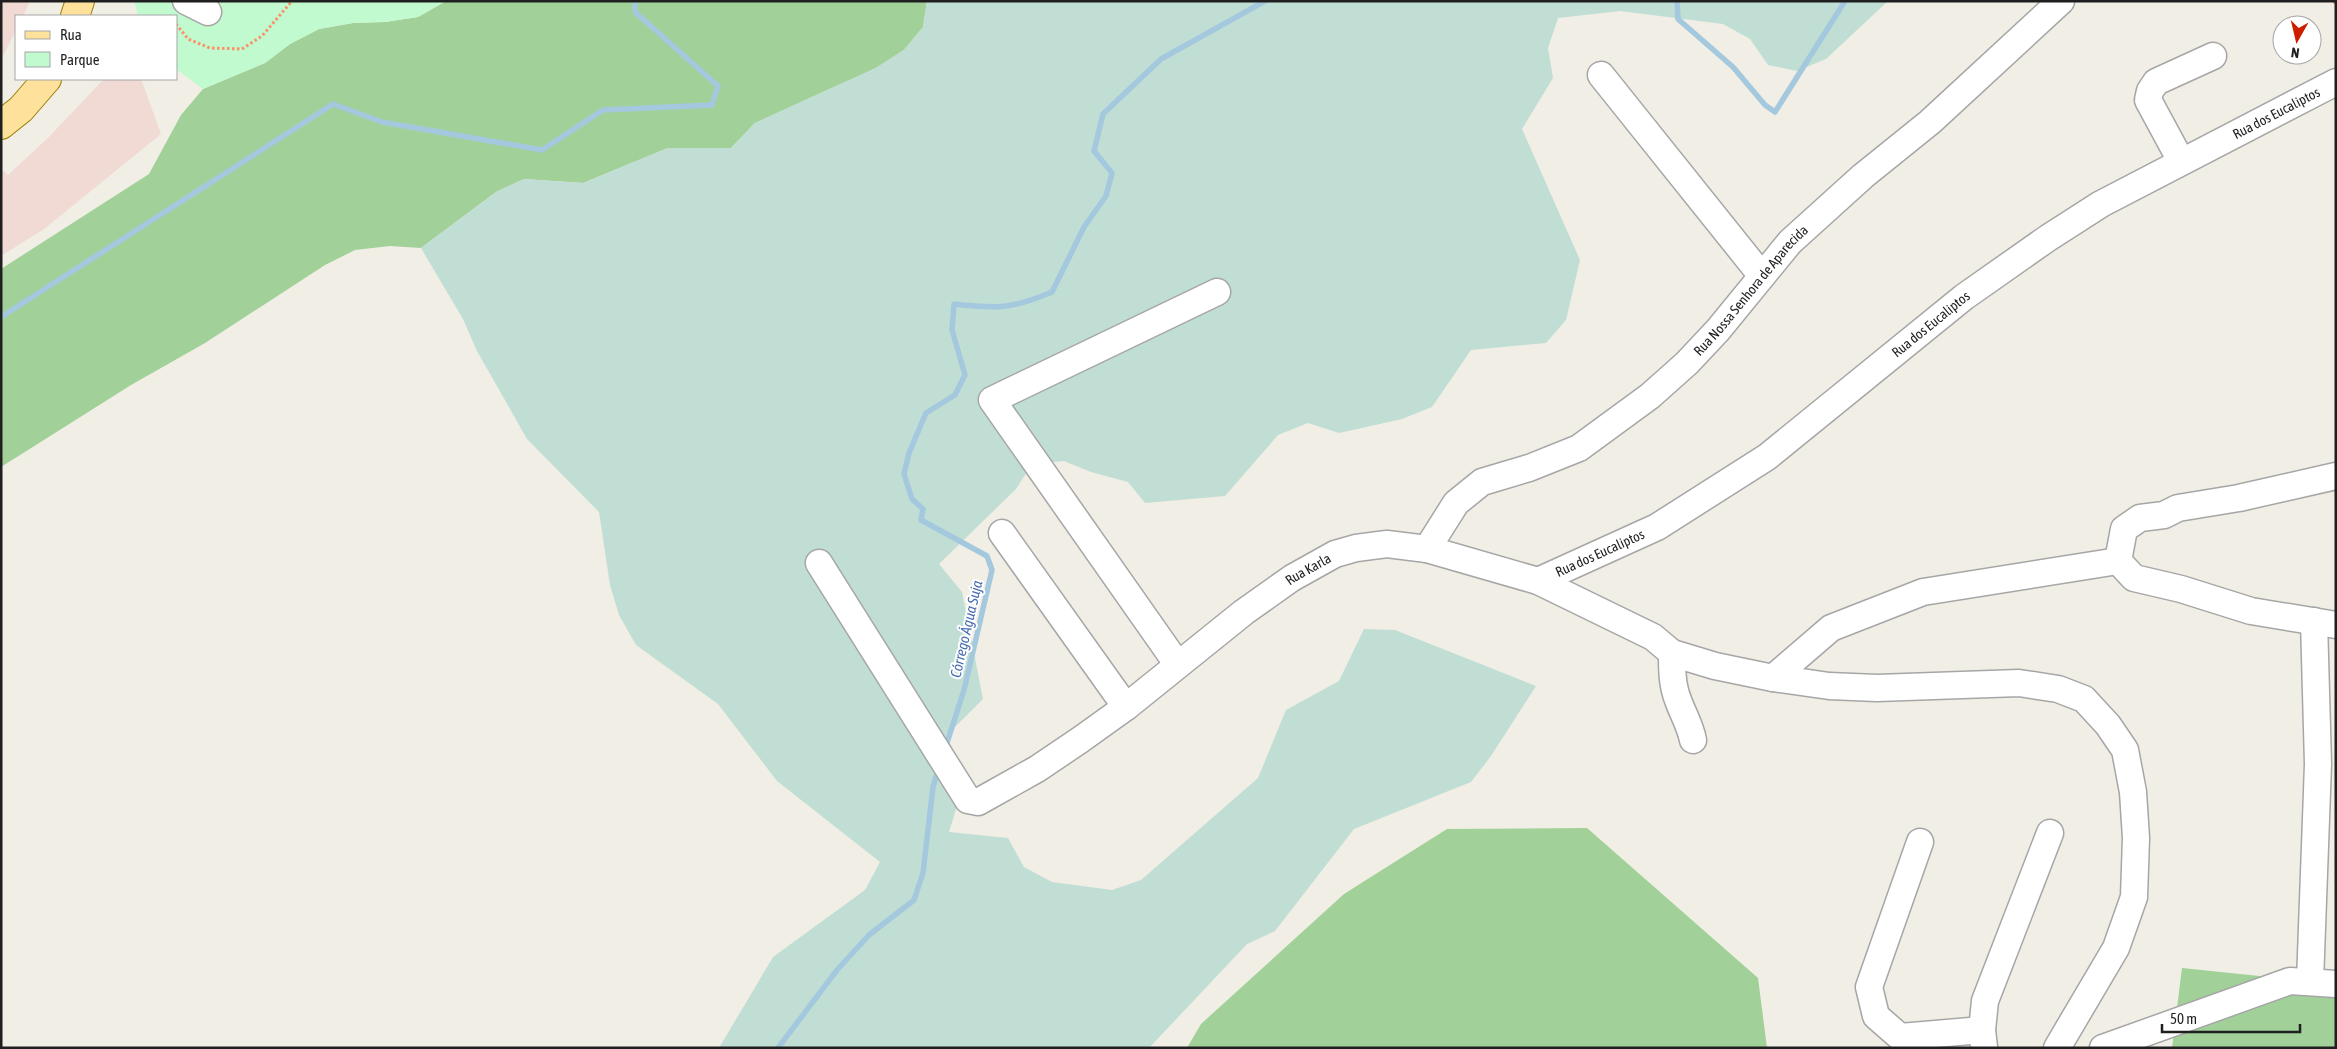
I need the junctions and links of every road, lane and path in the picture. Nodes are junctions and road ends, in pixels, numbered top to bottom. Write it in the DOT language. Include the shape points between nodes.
graph roads {
  1 [pos="80,1"];
  2 [pos="292,1"];
  3 [pos="2061,1"];
  4 [pos="2334,1"];
  5 [pos="2336,4"];
  6 [pos="75,15"];
  7 [pos="178,26"];
  8 [pos="2213,56"];
  9 [pos="1601,75"];
  10 [pos="46,80"];
  11 [pos="2336,82"];
  12 [pos="1,124"];
  13 [pos="2182,161"];
  14 [pos="1762,276"];
  15 [pos="1217,292"];
  16 [pos="2336,476"];
  17 [pos="1002,533"];
  18 [pos="1427,549"];
  19 [pos="2118,561"];
  20 [pos="819,563"];
  21 [pos="1538,582"];
  22 [pos="2325,623"];
  23 [pos="1672,653"];
  24 [pos="1178,665"];
  25 [pos="1773,678"];
  26 [pos="1126,707"];
  27 [pos="1692,740"];
  28 [pos="2050,833"];
  29 [pos="1920,842"];
  30 [pos="2310,982"];
  31 [pos="2336,984"];
  32 [pos="1983,1039"];
  33 [pos="2057,1048"];
  34 [pos="2103,1048"];
  1 -- 6 [label="main road"];
  2 -- 7 [label="path" via="262,36 242,48 210,48 188,39"];
  3 -- 14 [label="street, Rua Nossa Senhora de Aparecida" via="1930,122 1863,176 1790,242"];
  4 -- 5 [label="path"];
  8 -- 13 [label="street" via="2156,82 2150,91 2148,100"];
  9 -- 14 [label="street"];
  10 -- 12 [label="main road" via="21,109"];
  11 -- 13 [label="street, Rua dos Eucaliptos"];
  13 -- 21 [label="street, Rua dos Eucaliptos" via="2101,204 1972,292 1759,462 1657,527"];
  14 -- 18 [label="street, Rua Nossa Senhora de Aparecida" via="1718,330 1650,396 1578,448 1482,482 1456,503"];
  15 -- 24 [label="street" via="992,400"];
  16 -- 19 [label="street" via="2140,518 2124,529"];
  17 -- 26 [label="street"];
  18 -- 21 [label="street, Rua Karla"];
  18 -- 24 [label="street, Rua Karla" via="1387,544 1335,554 1292,578"];
  19 -- 22 [label="street" via="2134,578 2250,610"];
  19 -- 25 [label="street" via="1923,592 1831,628"];
  20 -- 26 [label="street, Rua Karla" via="968,800 978,802 1037,768"];
  21 -- 23 [label="street, Rua Karla" via="1653,637"];
  22 -- 30 [label="street"];
  23 -- 25 [label="street"];
  23 -- 27 [label="street" via="1673,682"];
  24 -- 26 [label="street, Rua Karla"];
  25 -- 33 [label="street" via="1829,686 1877,688 2020,682 2058,689 2084,699 2108,725 2125,750 2133,792 2136,838 2134,897 2116,948"];
  28 -- 32 [label="street" via="1985,1001"];
  29 -- 32 [label="street" via="1869,987 1876,1016 1900,1037"];
  30 -- 31 [label="street"];
  30 -- 34 [label="street" via="2290,980"];
}
